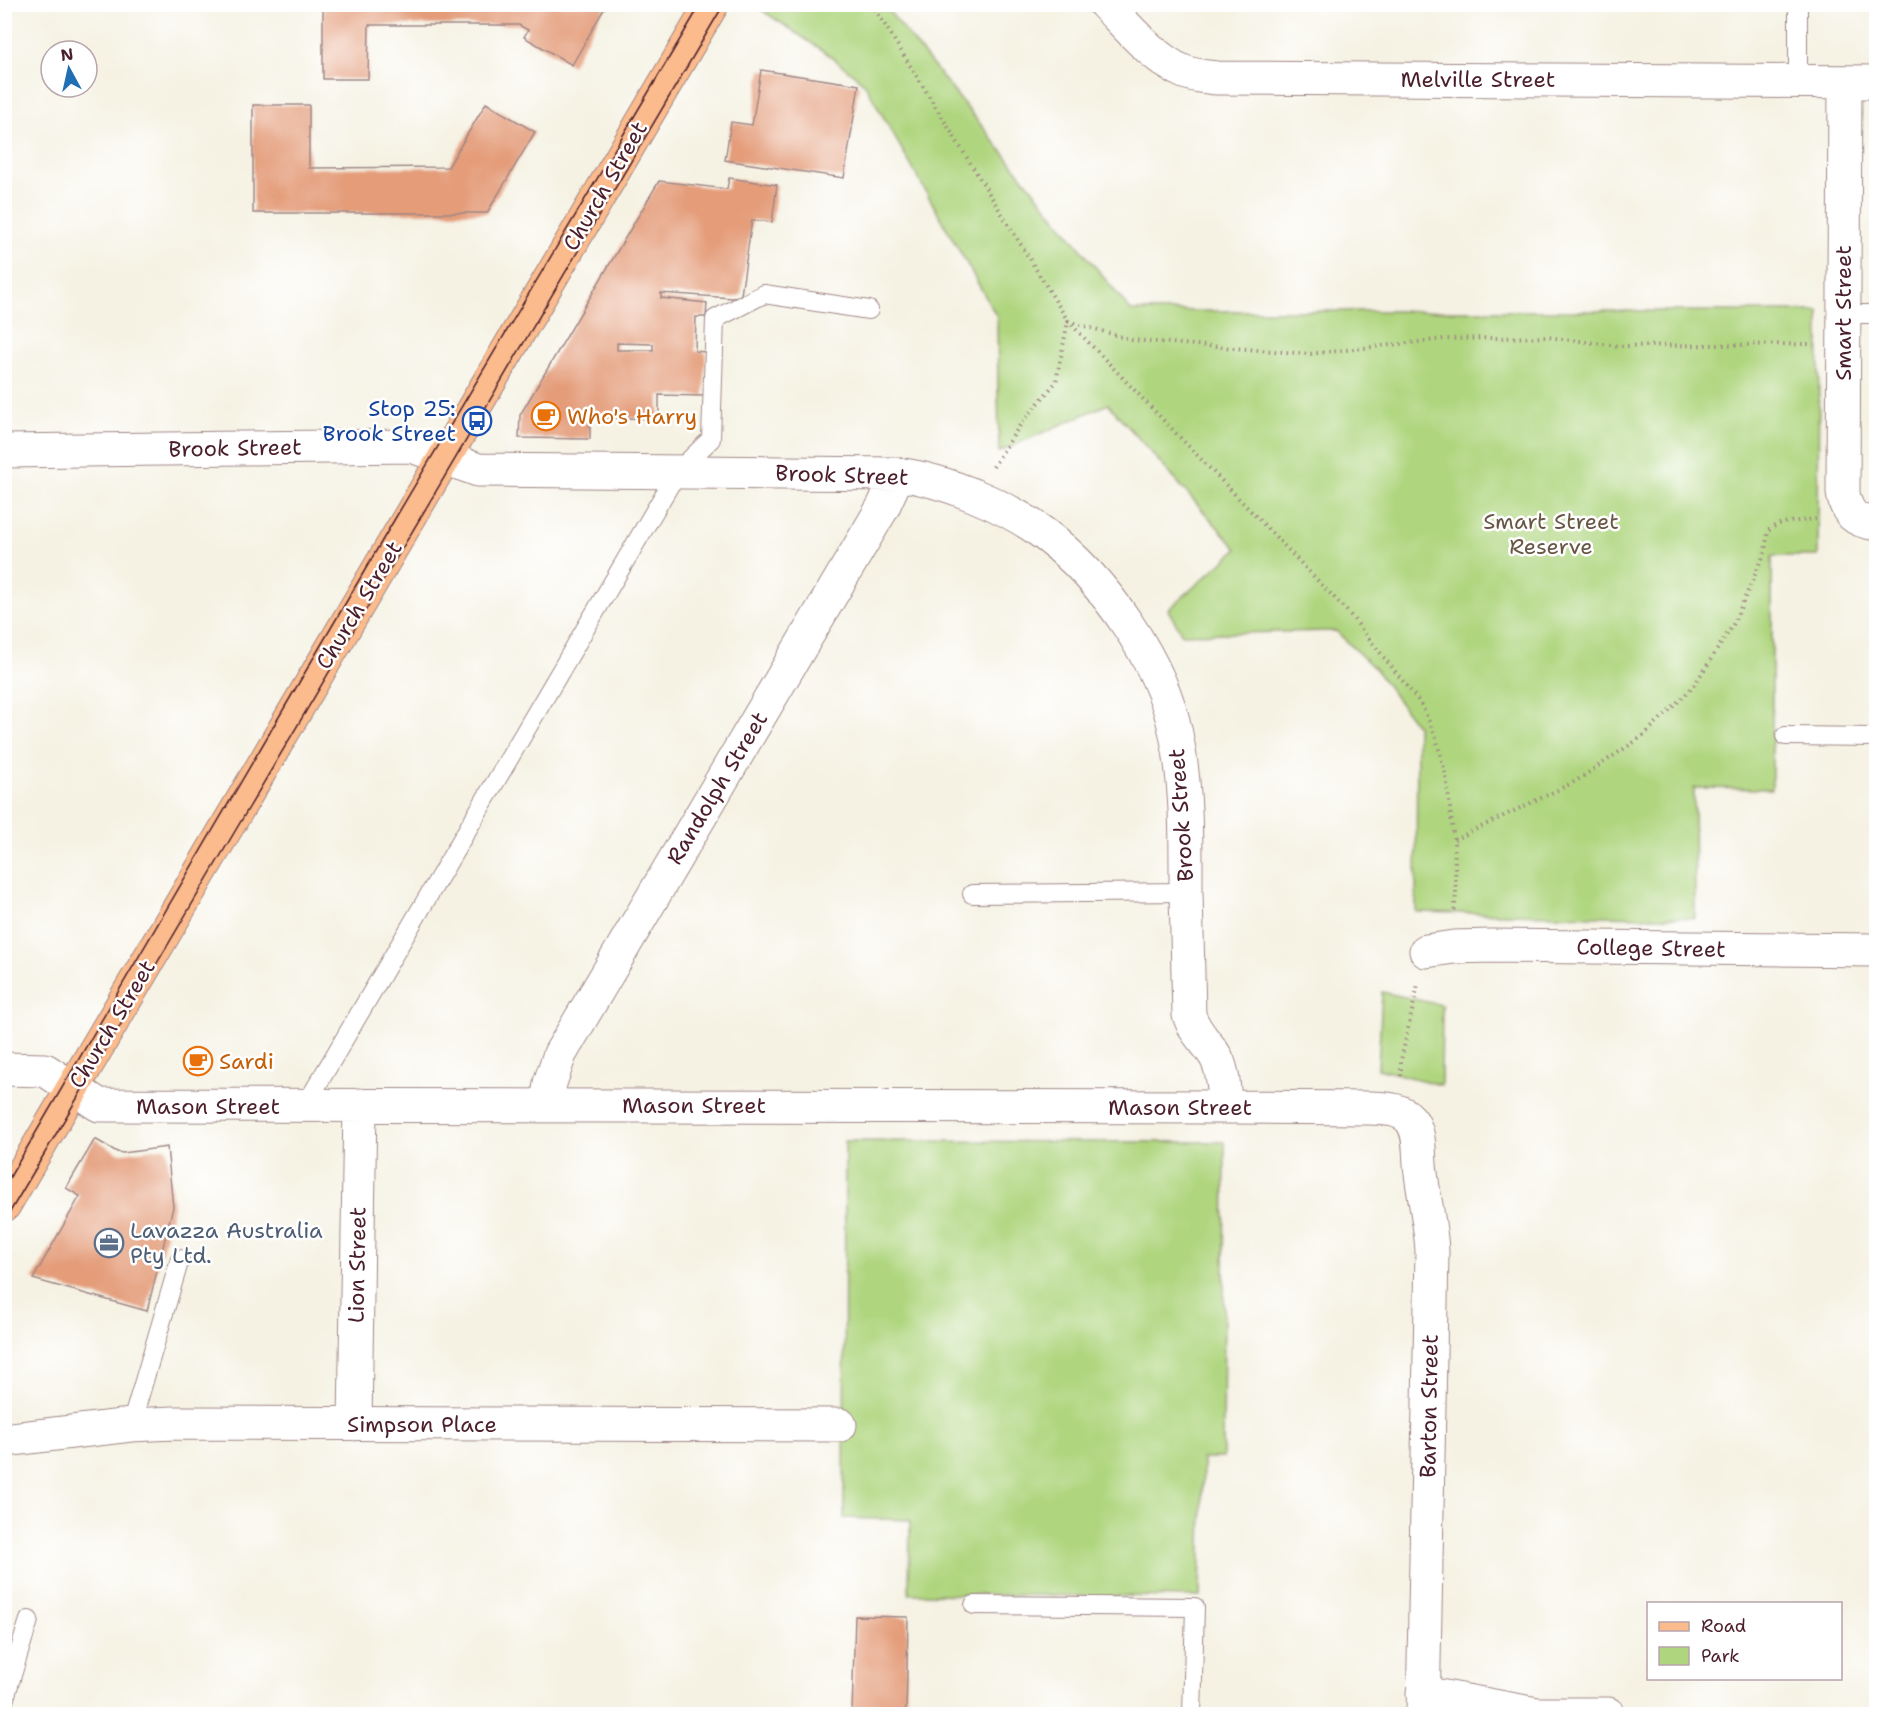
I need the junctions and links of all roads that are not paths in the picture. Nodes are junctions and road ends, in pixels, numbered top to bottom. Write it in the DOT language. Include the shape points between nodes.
graph roads {
  1 [pos="712,4"];
  2 [pos="1105,4"];
  3 [pos="1798,4"];
  4 [pos="1798,81"];
  5 [pos="1845,82"];
  6 [pos="1876,82"];
  7 [pos="869,309"];
  8 [pos="1876,314"];
  9 [pos="1842,329"];
  10 [pos="4,451"];
  11 [pos="445,458"];
  12 [pos="678,471"];
  13 [pos="898,474"];
  14 [pos="1864,519"];
  15 [pos="1785,736"];
  16 [pos="1876,738"];
  17 [pos="1186,892"];
  18 [pos="972,894"];
  19 [pos="1876,950"];
  20 [pos="1426,951"];
  21 [pos="4,1070"];
  22 [pos="74,1088"];
  23 [pos="360,1105"];
  24 [pos="547,1105"];
  25 [pos="305,1106"];
  26 [pos="1225,1107"];
  27 [pos="1395,1110"];
  28 [pos="4,1205"];
  29 [pos="180,1259"];
  30 [pos="355,1424"];
  31 [pos="131,1425"];
  32 [pos="840,1425"];
  33 [pos="4,1440"];
  34 [pos="974,1605"];
  35 [pos="28,1620"];
  36 [pos="4,1701"];
  37 [pos="1423,1704"];
  38 [pos="1192,1714"];
  39 [pos="1533,1714"];
  40 [pos="1538,1714"];
  41 [pos="1608,1714"];
  1 -- 11 [label="main road, Church Street"];
  2 -- 4 [label="street, Melville Street" via="1170,65 1207,77"];
  3 -- 4 [label="lane"];
  4 -- 5 [label="street, Melville Street"];
  5 -- 6 [label="street, Melville Street"];
  5 -- 9 [label="street, Smart Street"];
  7 -- 12 [label="lane" via="764,294 715,320 711,440"];
  8 -- 9 [label="lane"];
  9 -- 14 [label="street, Smart Street" via="1844,502"];
  10 -- 11 [label="street, Brook Street" via="412,446"];
  11 -- 12 [label="street, Brook Street" via="478,470"];
  11 -- 22 [label="main road, Church Street"];
  12 -- 13 [label="street, Brook Street"];
  12 -- 25 [label="lane"];
  13 -- 17 [label="street, Brook Street" via="974,496 1043,533 1099,588 1148,656 1166,697 1181,762"];
  13 -- 24 [label="street, Randolph Street" via="883,507 560,1054"];
  15 -- 16 [label="lane"];
  17 -- 18 [label="lane"];
  17 -- 26 [label="street, Brook Street" via="1189,1015 1193,1028 1221,1069"];
  19 -- 20 [label="street, College Street" via="1491,946"];
  21 -- 22 [label="street, Mason Street" via="45,1070"];
  22 -- 25 [label="street, Mason Street" via="99,1105"];
  22 -- 28 [label="main road, Church Street"];
  23 -- 24 [label="street, Mason Street"];
  23 -- 25 [label="street, Mason Street"];
  23 -- 30 [label="street, Lion Street"];
  24 -- 26 [label="street, Mason Street"];
  26 -- 27 [label="street, Mason Street"];
  27 -- 37 [label="street, Barton Street" via="1416,1127 1431,1230"];
  29 -- 31 [label="lane"];
  30 -- 31 [label="street, Simpson Place"];
  30 -- 32 [label="street, Simpson Place"];
  31 -- 33 [label="street, Simpson Place"];
  34 -- 38 [label="lane" via="1195,1607"];
  35 -- 36 [label="lane"];
  37 -- 40 [label="street"];
  39 -- 40 [label="street"];
  40 -- 41 [label="street"];
}
